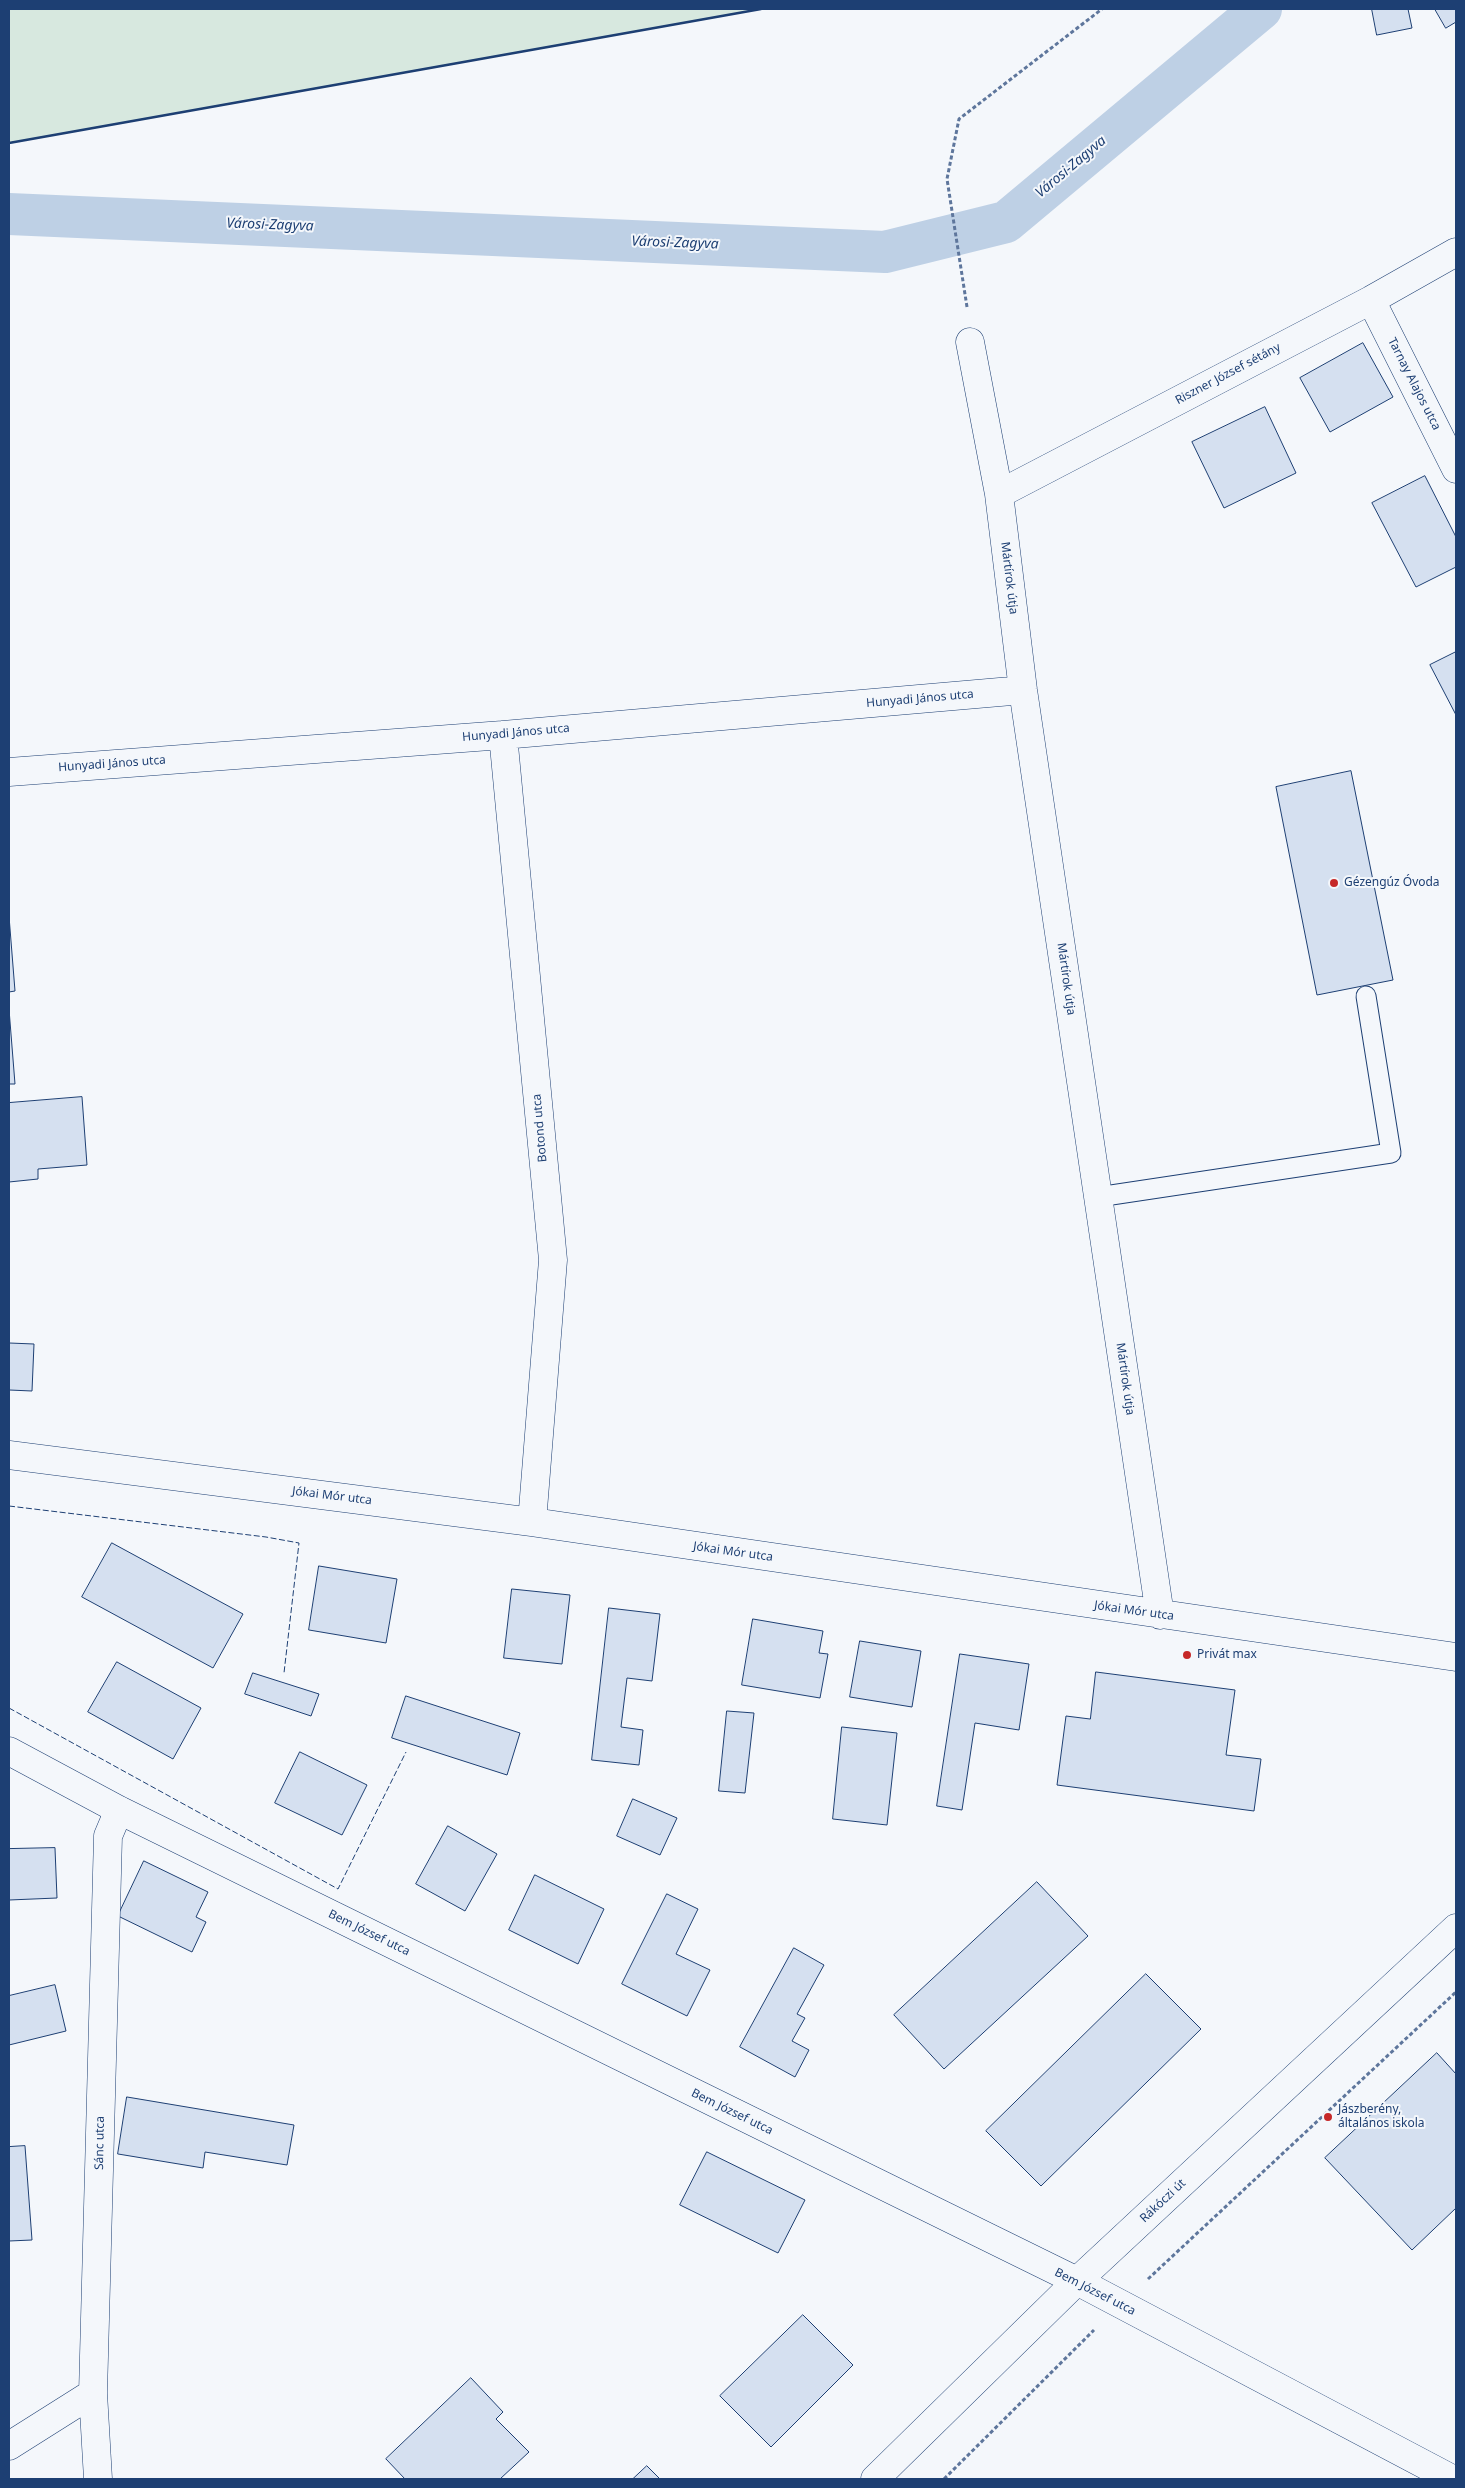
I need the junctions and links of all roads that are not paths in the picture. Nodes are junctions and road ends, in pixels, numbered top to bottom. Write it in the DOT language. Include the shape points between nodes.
graph roads {
  1 [pos="1456,252"];
  2 [pos="1371,300"];
  3 [pos="970,342"];
  4 [pos="1456,469"];
  5 [pos="999,494"];
  6 [pos="1023,690"];
  7 [pos="503,735"];
  8 [pos="9,772"];
  9 [pos="1366,996"];
  10 [pos="1098,1197"];
  11 [pos="9,1455"];
  12 [pos="532,1522"];
  13 [pos="1160,1615"];
  14 [pos="1456,1656"];
  15 [pos="9,1752"];
  16 [pos="120,1810"];
  17 [pos="1456,1928"];
  18 [pos="1077,2281"];
  19 [pos="93,2392"];
  20 [pos="9,2446"];
  21 [pos="98,2479"];
  22 [pos="874,2479"];
  23 [pos="1452,2479"];
  1 -- 2 [label="street, Riszner József sétány"];
  2 -- 4 [label="street, Tarnay Alajos utca"];
  2 -- 5 [label="street, Riszner József sétány"];
  3 -- 5 [label="street, Mártírok útja"];
  5 -- 6 [label="street, Mártírok útja"];
  6 -- 7 [label="street, Hunyadi János utca"];
  6 -- 10 [label="street, Mártírok útja"];
  7 -- 8 [label="street, Hunyadi János utca"];
  7 -- 12 [label="street, Botond utca" via="553,1260"];
  9 -- 10 [label="lane" via="1391,1153"];
  10 -- 13 [label="street, Mártírok útja"];
  11 -- 12 [label="street, Jókai Mór utca"];
  12 -- 13 [label="street, Jókai Mór utca"];
  13 -- 14 [label="street, Jókai Mór utca"];
  15 -- 16 [label="street, Bem József utca"];
  16 -- 18 [label="street, Bem József utca"];
  16 -- 19 [label="street, Sánc utca" via="108,1836"];
  17 -- 18 [label="street, Rákóczi út"];
  18 -- 22 [label="street, Rákóczi út"];
  18 -- 23 [label="street, Bem József utca"];
  19 -- 20 [label="street"];
  19 -- 21 [label="street, Sánc utca"];
}
